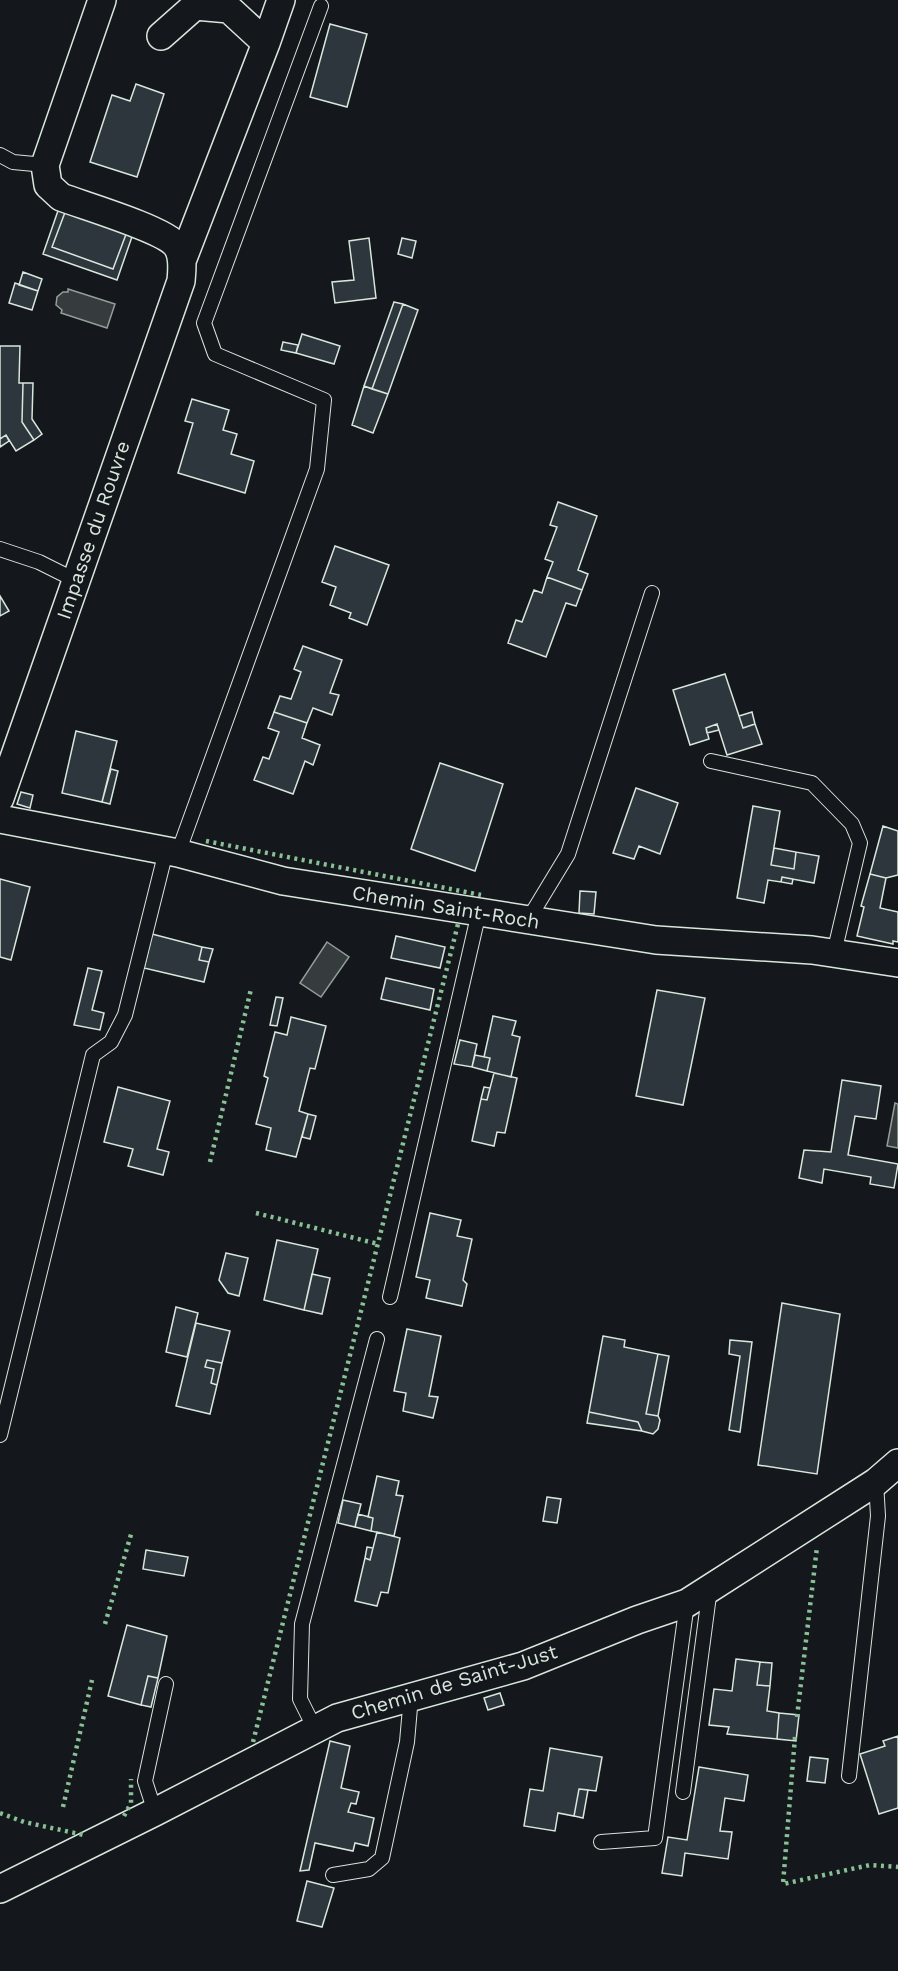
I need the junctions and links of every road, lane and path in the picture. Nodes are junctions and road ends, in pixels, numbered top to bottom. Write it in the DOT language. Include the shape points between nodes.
graph roads {
  1 [pos="102,0"];
  2 [pos="282,0"];
  3 [pos="321,6"];
  4 [pos="161,36"];
  5 [pos="267,43"];
  6 [pos="0,155"];
  7 [pos="45,165"];
  8 [pos="182,261"];
  9 [pos="0,549"];
  10 [pos="75,580"];
  11 [pos="652,593"];
  12 [pos="711,761"];
  13 [pos="0,798"];
  14 [pos="0,819"];
  15 [pos="172,852"];
  16 [pos="479,912"];
  17 [pos="528,920"];
  18 [pos="834,954"];
  19 [pos="898,963"];
  20 [pos="390,1298"];
  21 [pos="376,1339"];
  22 [pos="0,1435"];
  23 [pos="898,1462"];
  24 [pos="876,1482"];
  25 [pos="710,1588"];
  26 [pos="687,1603"];
  27 [pos="166,1684"];
  28 [pos="411,1696"];
  29 [pos="315,1729"];
  30 [pos="849,1776"];
  31 [pos="683,1792"];
  32 [pos="155,1812"];
  33 [pos="601,1842"];
  34 [pos="333,1875"];
  35 [pos="0,1889"];
  1 -- 7 [label="street"];
  2 -- 5 [label="street, Impasse du Rouvre"];
  3 -- 15 [label="lane" via="204,323 215,354 324,400 317,469"];
  4 -- 5 [label="street" via="195,6 229,9"];
  5 -- 8 [label="street, Impasse du Rouvre"];
  6 -- 7 [label="lane" via="13,162"];
  7 -- 8 [label="street" via="48,185 61,197 160,233 177,246"];
  8 -- 10 [label="street, Impasse du Rouvre" via="181,281"];
  9 -- 10 [label="lane"];
  10 -- 13 [label="street, Impasse du Rouvre"];
  11 -- 17 [label="lane" via="568,854"];
  12 -- 18 [label="lane" via="812,783 852,824 860,843"];
  14 -- 15 [label="street, Chemin Saint-Roch"];
  15 -- 16 [label="street, Chemin Saint-Roch" via="283,881"];
  15 -- 22 [label="lane" via="125,1015 111,1042 93,1055"];
  16 -- 17 [label="street, Chemin Saint-Roch"];
  16 -- 20 [label="lane"];
  17 -- 18 [label="street, Chemin Saint-Roch" via="656,940"];
  18 -- 19 [label="street, Chemin Saint-Roch"];
  21 -- 29 [label="lane" via="302,1624 300,1699"];
  23 -- 24 [label="street, Chemin de Saint-Just"];
  24 -- 25 [label="street, Chemin de Saint-Just"];
  24 -- 30 [label="lane" via="879,1516"];
  25 -- 26 [label="street, Chemin de Saint-Just"];
  25 -- 31 [label="lane"];
  26 -- 28 [label="street, Chemin de Saint-Just" via="523,1666"];
  26 -- 33 [label="lane" via="655,1838"];
  27 -- 32 [label="lane" via="145,1781"];
  28 -- 29 [label="street, Chemin de Saint-Just" via="337,1718"];
  28 -- 34 [label="lane" via="407,1742 382,1858 369,1869"];
  29 -- 32 [label="street, Chemin de Saint-Just"];
  32 -- 35 [label="street, Chemin de Saint-Just"];
}
